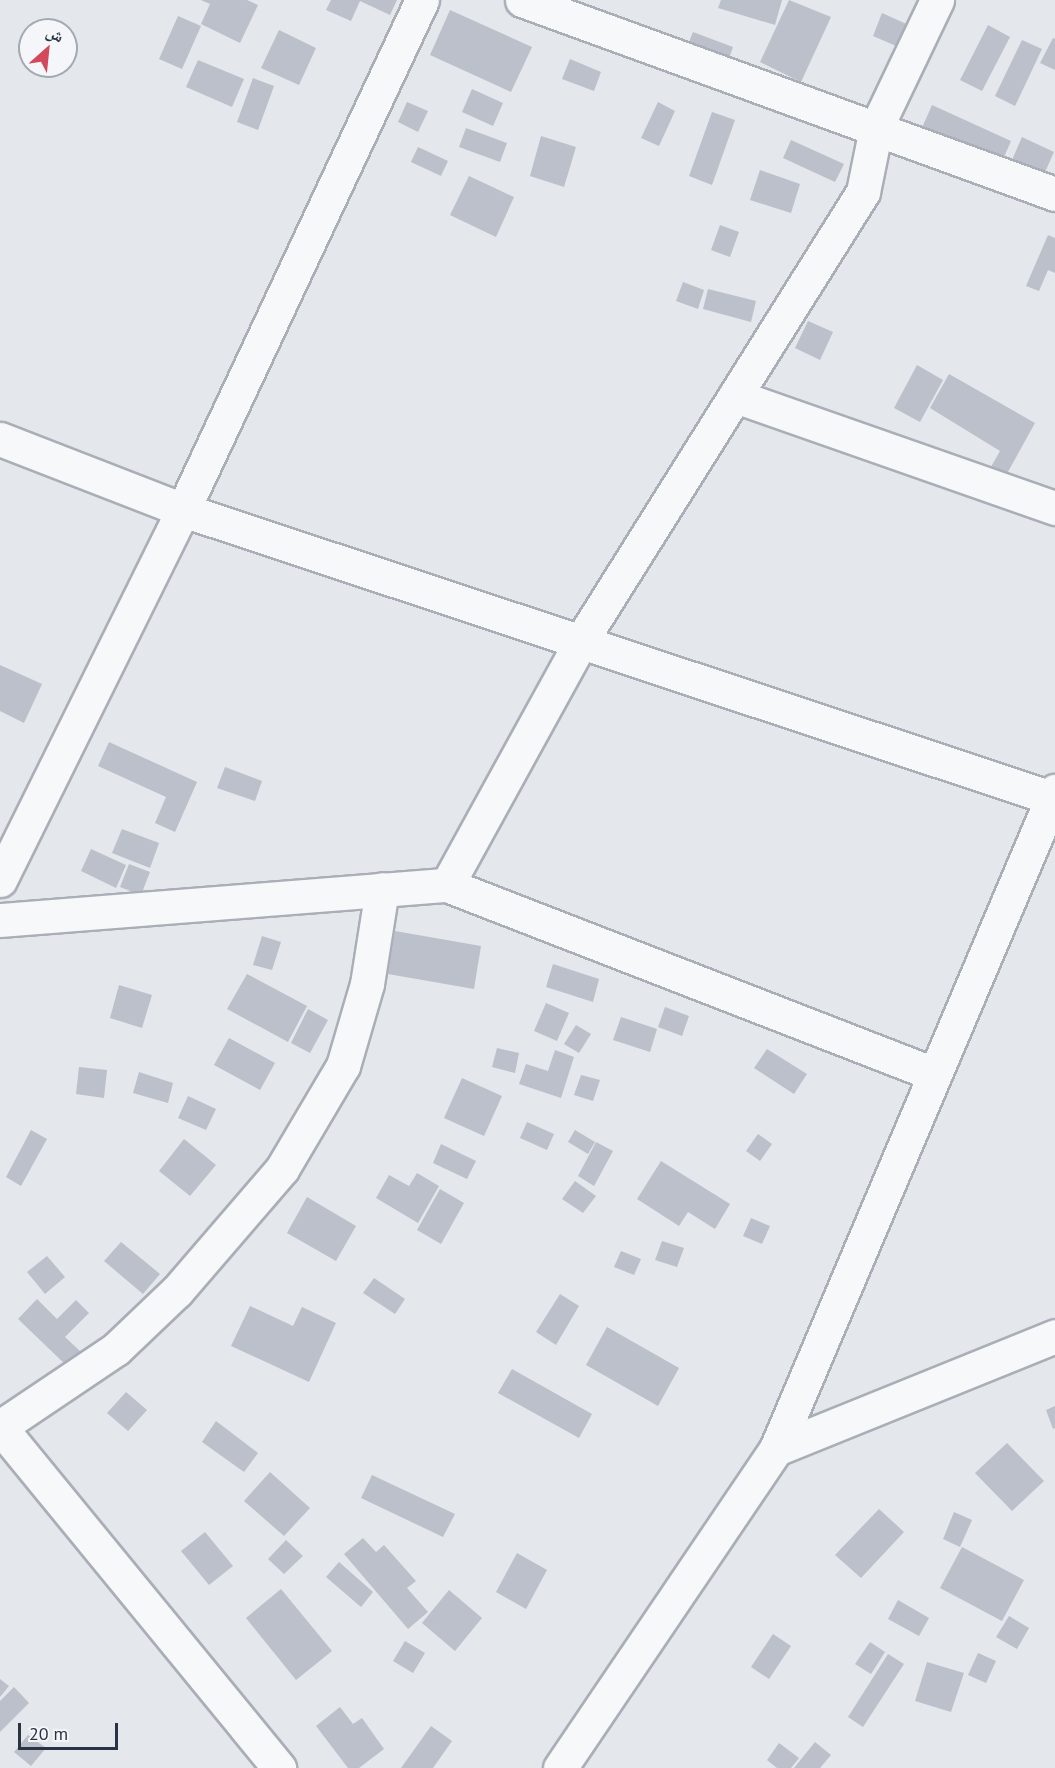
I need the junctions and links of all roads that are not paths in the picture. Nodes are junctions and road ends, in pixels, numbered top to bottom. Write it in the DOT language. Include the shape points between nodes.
graph roads {
  1 [pos="422,0"];
  2 [pos="522,0"];
  3 [pos="937,0"];
  4 [pos="876,128"];
  5 [pos="1055,195"];
  6 [pos="735,396"];
  7 [pos="0,439"];
  8 [pos="1055,508"];
  9 [pos="183,510"];
  10 [pos="581,641"];
  11 [pos="1054,796"];
  12 [pos="0,880"];
  13 [pos="447,885"];
  14 [pos="382,889"];
  15 [pos="0,920"];
  16 [pos="934,1074"];
  17 [pos="1055,1336"];
  18 [pos="0,1427"];
  19 [pos="776,1449"];
  20 [pos="279,1768"];
  21 [pos="560,1768"];
  1 -- 9 [label="street"];
  2 -- 4 [label="street"];
  3 -- 4 [label="street"];
  4 -- 5 [label="street"];
  4 -- 6 [label="street" via="863,192"];
  6 -- 8 [label="street"];
  6 -- 10 [label="street"];
  7 -- 9 [label="street"];
  9 -- 10 [label="street"];
  9 -- 12 [label="street"];
  10 -- 11 [label="street"];
  10 -- 13 [label="street"];
  11 -- 16 [label="street"];
  13 -- 14 [label="street"];
  13 -- 16 [label="street"];
  14 -- 15 [label="street"];
  14 -- 18 [label="street" via="367,984 343,1066 282,1169 177,1291 116,1349"];
  16 -- 19 [label="street"];
  17 -- 19 [label="street"];
  18 -- 20 [label="street"];
  19 -- 21 [label="street"];
}
